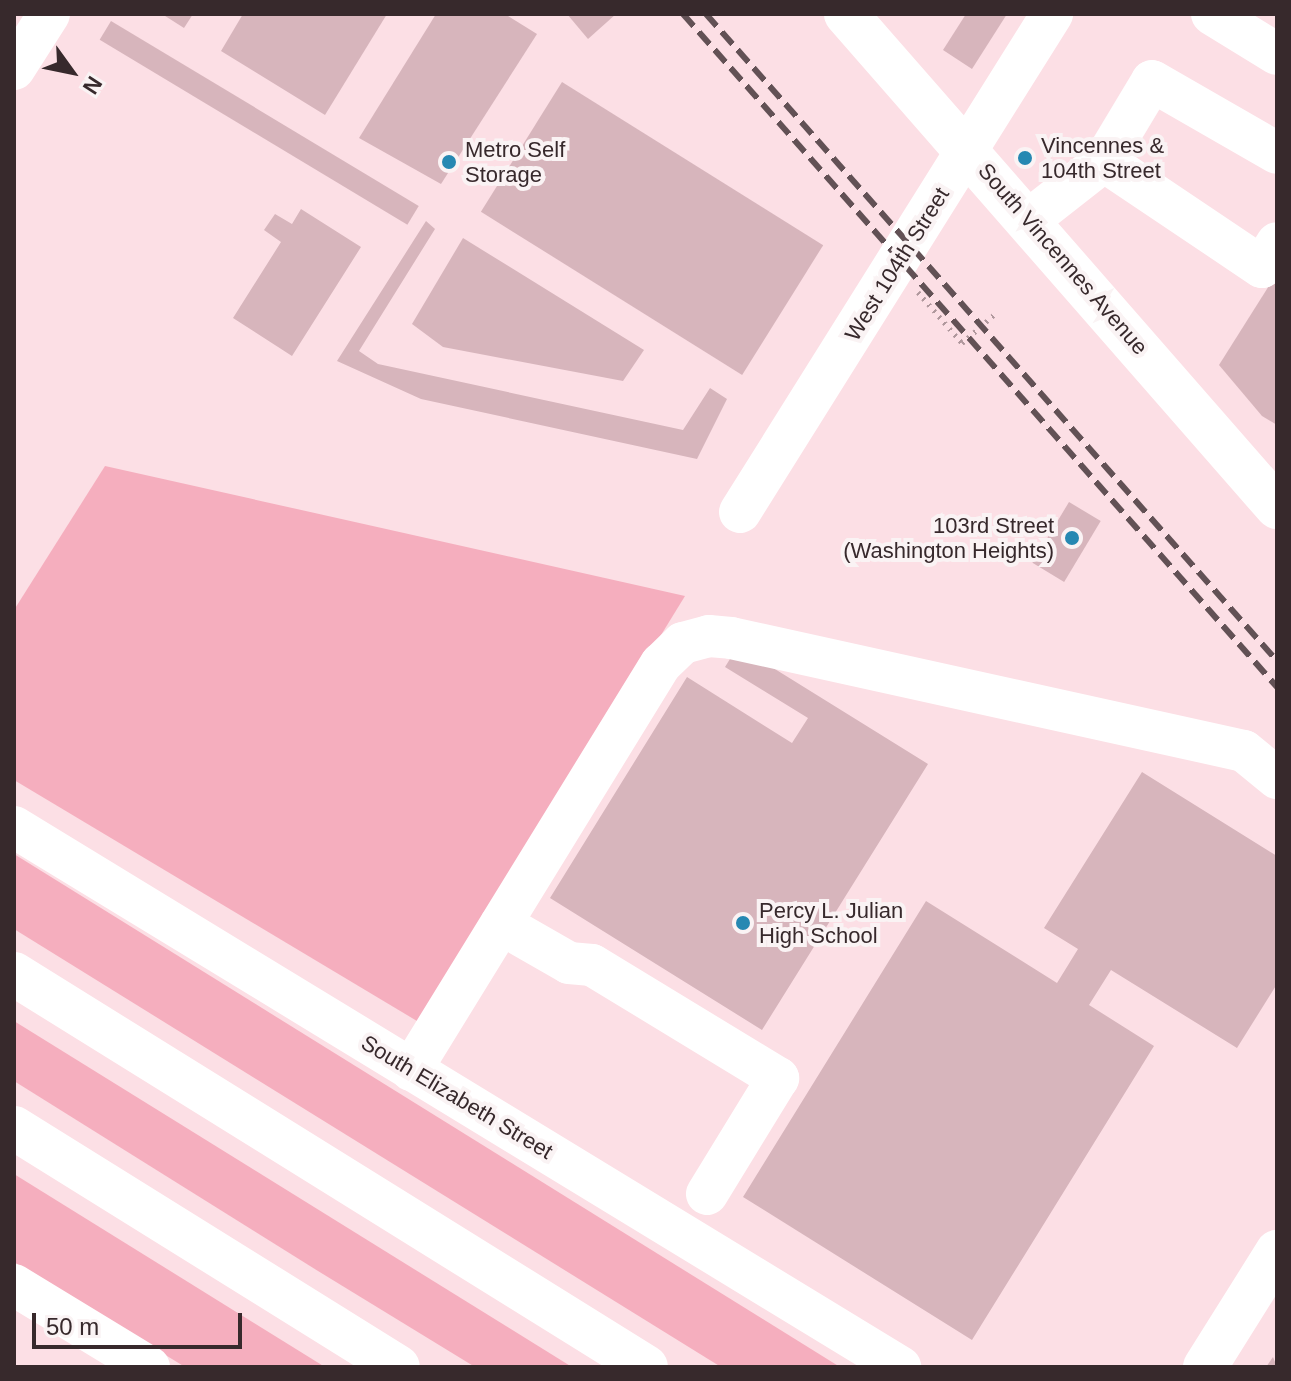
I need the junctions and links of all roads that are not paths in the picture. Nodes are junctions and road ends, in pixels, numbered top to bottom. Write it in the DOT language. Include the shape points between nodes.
graph roads {
  1 [pos="846,14"];
  2 [pos="1052,14"];
  3 [pos="1212,14"];
  4 [pos="1277,54"];
  5 [pos="969,150"];
  6 [pos="1277,153"];
  7 [pos="1104,161"];
  8 [pos="1030,219"];
  9 [pos="1277,243"];
  10 [pos="1277,507"];
  11 [pos="740,512"];
  12 [pos="1277,778"];
  13 [pos="14,827"];
  14 [pos="501,924"];
  15 [pos="14,974"];
  16 [pos="411,1070"];
  17 [pos="14,1128"];
  18 [pos="707,1194"];
  19 [pos="1277,1252"];
  20 [pos="14,1285"];
  21 [pos="149,1367"];
  22 [pos="398,1367"];
  23 [pos="646,1367"];
  24 [pos="900,1367"];
  25 [pos="1205,1367"];
  1 -- 5 [label="main road, South Vincennes Avenue"];
  2 -- 5 [label="street, West 104th Street"];
  3 -- 4 [label="street"];
  5 -- 8 [label="main road, South Vincennes Avenue"];
  5 -- 11 [label="street, West 104th Street"];
  6 -- 7 [label="street" via="1152,81"];
  7 -- 8 [label="street"];
  7 -- 9 [label="street" via="1262,267"];
  8 -- 10 [label="main road, South Vincennes Avenue"];
  12 -- 14 [label="street" via="1244,751 709,636 672,649 661,664"];
  13 -- 16 [label="street, South Elizabeth Street"];
  14 -- 16 [label="street"];
  14 -- 18 [label="street" via="569,963 592,965 778,1078"];
  15 -- 23 [label="main road"];
  16 -- 24 [label="street, South Elizabeth Street"];
  17 -- 22 [label="main road"];
  19 -- 25 [label="main road"];
  20 -- 21 [label="street"];
}
